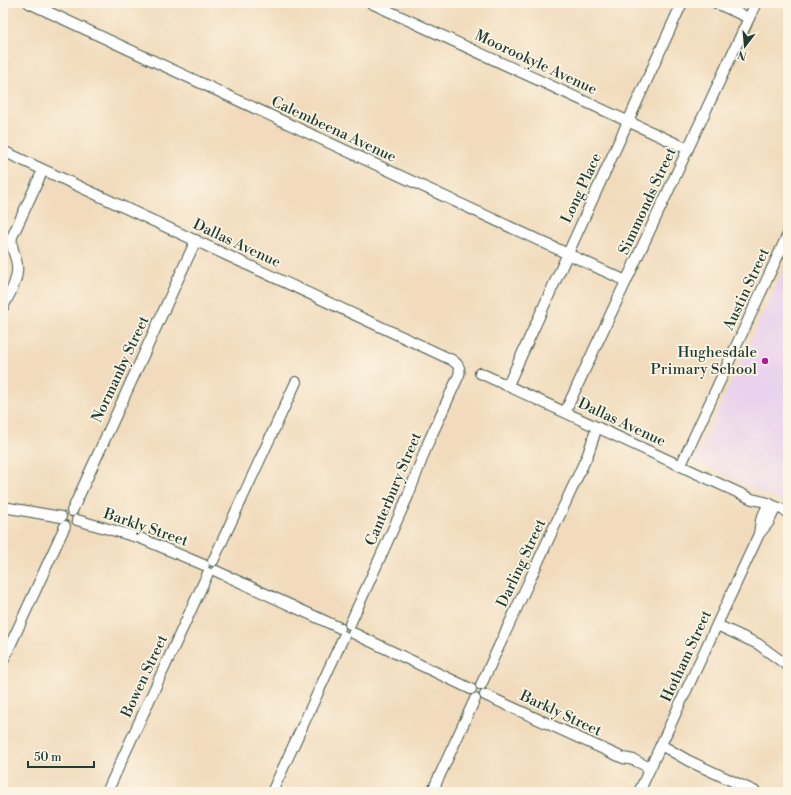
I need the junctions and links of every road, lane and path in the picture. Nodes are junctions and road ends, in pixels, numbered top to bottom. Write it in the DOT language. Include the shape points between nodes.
graph roads {
  1 [pos="29,3"];
  2 [pos="371,3"];
  3 [pos="682,3"];
  4 [pos="716,3"];
  5 [pos="756,3"];
  6 [pos="749,18"];
  7 [pos="628,122"];
  8 [pos="688,149"];
  9 [pos="3,151"];
  10 [pos="43,170"];
  11 [pos="788,234"];
  12 [pos="196,240"];
  13 [pos="568,254"];
  14 [pos="626,281"];
  15 [pos="3,307"];
  16 [pos="458,365"];
  17 [pos="480,373"];
  18 [pos="296,382"];
  19 [pos="508,385"];
  20 [pos="565,412"];
  21 [pos="600,428"];
  22 [pos="681,465"];
  23 [pos="3,507"];
  24 [pos="771,508"];
  25 [pos="788,512"];
  26 [pos="75,516"];
  27 [pos="788,520"];
  28 [pos="63,521"];
  29 [pos="210,567"];
  30 [pos="717,625"];
  31 [pos="347,631"];
  32 [pos="3,661"];
  33 [pos="788,666"];
  34 [pos="471,689"];
  35 [pos="483,690"];
  36 [pos="475,700"];
  37 [pos="660,747"];
  38 [pos="649,771"];
  39 [pos="107,792"];
  40 [pos="272,792"];
  41 [pos="432,792"];
  42 [pos="639,792"];
  43 [pos="756,792"];
  1 -- 13 [label="street, Calembeena Avenue"];
  2 -- 7 [label="street, Moorookyle Avenue"];
  3 -- 7 [label="street, Long Place"];
  4 -- 6 [label="street"];
  5 -- 6 [label="street, Simmonds Street"];
  6 -- 8 [label="street, Simmonds Street"];
  7 -- 8 [label="street, Moorookyle Avenue"];
  7 -- 13 [label="street, Long Place"];
  8 -- 14 [label="street, Simmonds Street"];
  9 -- 10 [label="street, Dallas Avenue"];
  10 -- 12 [label="street, Dallas Avenue"];
  10 -- 15 [label="street" via="12,237 18,267"];
  11 -- 22 [label="street, Austin Street"];
  12 -- 16 [label="street, Dallas Avenue"];
  12 -- 26 [label="street, Normanby Street"];
  13 -- 14 [label="street, Calembeena Avenue"];
  13 -- 19 [label="street, Long Place"];
  14 -- 20 [label="street, Simmonds Street"];
  16 -- 31 [label="street, Canterbury Street" via="459,375"];
  17 -- 19 [label="street, Dallas Avenue"];
  18 -- 29 [label="street, Bowen Street"];
  19 -- 20 [label="street, Dallas Avenue"];
  20 -- 21 [label="street, Dallas Avenue"];
  21 -- 22 [label="street, Dallas Avenue"];
  21 -- 35 [label="street, Darling Street"];
  22 -- 24 [label="street, Dallas Avenue"];
  23 -- 28 [label="street"];
  24 -- 25 [label="street, Dallas Avenue"];
  24 -- 27 [label="street, Dallas Avenue"];
  24 -- 30 [label="street, Hotham Street" via="761,520 759,534"];
  26 -- 28 [label="street" via="72,526"];
  26 -- 28 [label="street" via="66,511"];
  26 -- 29 [label="street, Barkly Street" via="140,538"];
  28 -- 32 [label="street"];
  29 -- 31 [label="street, Barkly Street"];
  29 -- 39 [label="street, Bowen Street"];
  30 -- 33 [label="street" via="765,648"];
  30 -- 37 [label="street, Hotham Street"];
  31 -- 34 [label="street, Barkly Street"];
  31 -- 40 [label="street, Canterbury Street"];
  34 -- 35 [label="street" via="476,684"];
  34 -- 36 [label="street" via="471,696"];
  35 -- 36 [label="street" via="482,699"];
  35 -- 38 [label="street, Barkly Street" via="623,758 631,765"];
  36 -- 41 [label="street"];
  37 -- 38 [label="street, Hotham Street"];
  37 -- 43 [label="street" via="675,757"];
  38 -- 42 [label="street, Hotham Street"];
}
